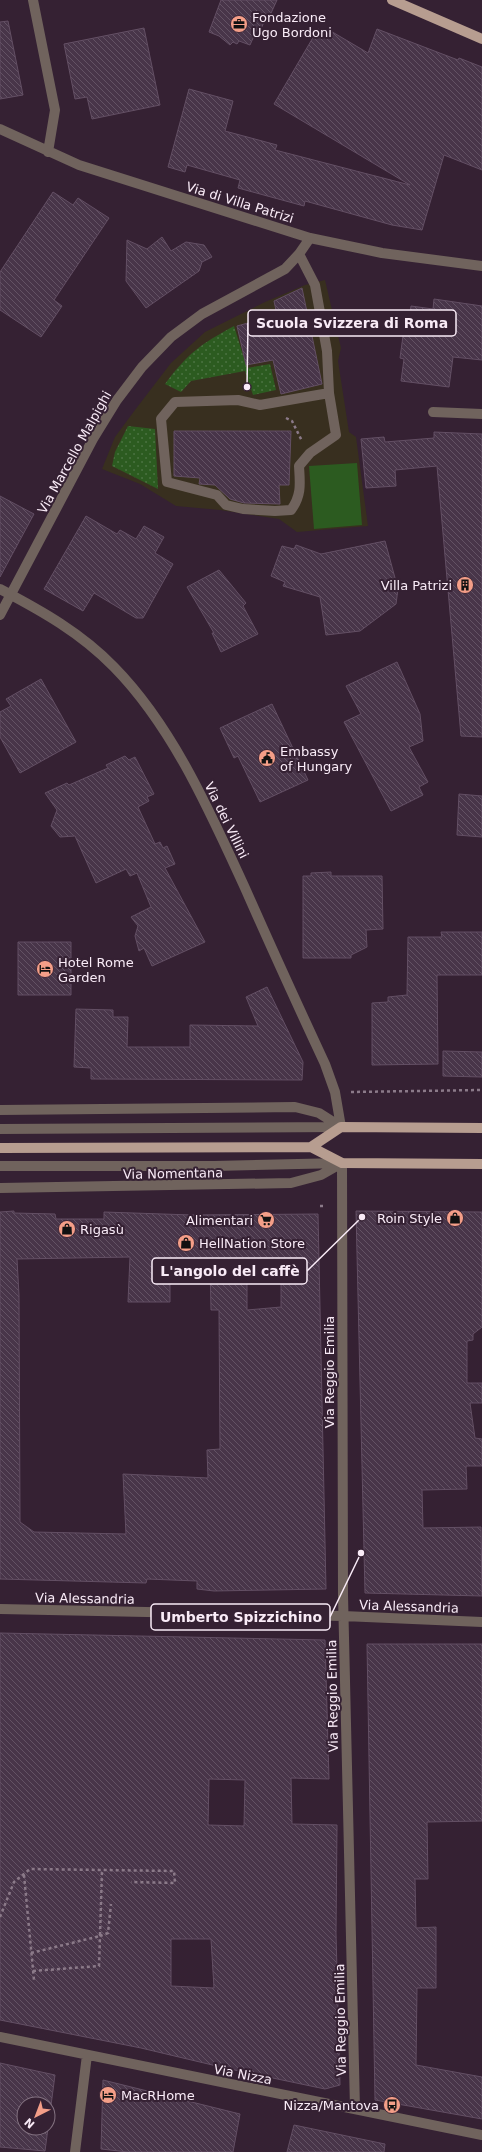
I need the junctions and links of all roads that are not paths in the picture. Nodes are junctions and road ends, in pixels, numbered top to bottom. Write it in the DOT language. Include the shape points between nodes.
graph roads {
  1 [pos="33,0"];
  2 [pos="392,0"];
  3 [pos="482,39"];
  4 [pos="0,129"];
  5 [pos="48,152"];
  6 [pos="310,238"];
  7 [pos="299,254"];
  8 [pos="482,266"];
  9 [pos="329,393"];
  10 [pos="433,412"];
  11 [pos="482,414"];
  12 [pos="0,589"];
  13 [pos="12,595"];
  14 [pos="0,615"];
  15 [pos="0,1110"];
  16 [pos="341,1127"];
  17 [pos="482,1128"];
  18 [pos="0,1129"];
  19 [pos="311,1147"];
  20 [pos="0,1148"];
  21 [pos="342,1163"];
  22 [pos="482,1164"];
  23 [pos="0,1166"];
  24 [pos="0,1188"];
  25 [pos="0,1609"];
  26 [pos="343,1616"];
  27 [pos="482,1622"];
  28 [pos="0,2037"];
  29 [pos="87,2055"];
  30 [pos="355,2109"];
  31 [pos="482,2135"];
  32 [pos="76,2152"];
  1 -- 5 [label="street" via="55,110"];
  2 -- 3 [label="main road"];
  4 -- 5 [label="street, Via di Villa Patrizi"];
  5 -- 6 [label="street, Via di Villa Patrizi" via="137,185"];
  6 -- 7 [label="street, Via Marcello Malpighi"];
  6 -- 8 [label="street, Via di Villa Patrizi" via="382,253"];
  7 -- 9 [label="street" via="315,285 327,350"];
  7 -- 13 [label="street, Via Marcello Malpighi" via="276,275 192,321 171,337 142,367 117,400 93,439"];
  9 -- 9 [label="street" via="336,436 310,453 299,466 300,492 298,501 291,510 243,509 226,505 217,495 167,482 161,419 175,402 238,400 260,405"];
  10 -- 11 [label="street"];
  12 -- 13 [label="street, Via dei Villini"];
  13 -- 14 [label="street, Via Marcello Malpighi"];
  13 -- 16 [label="street, Via dei Villini" via="66,626 103,656 138,695 178,755 217,826 325,1064 335,1092"];
  15 -- 16 [label="street" via="295,1107 319,1113"];
  16 -- 17 [label="main road"];
  16 -- 18 [label="street"];
  16 -- 19 [label="main road"];
  19 -- 20 [label="main road, Via Nomentana"];
  19 -- 21 [label="main road, Via Nomentana"];
  21 -- 22 [label="main road, Via Nomentana"];
  21 -- 23 [label="street, Via Nomentana"];
  21 -- 24 [label="street, Via Nomentana" via="321,1175 291,1183"];
  21 -- 26 [label="street, Via Reggio Emilia"];
  25 -- 26 [label="street, Via Alessandria"];
  26 -- 27 [label="street, Via Alessandria"];
  26 -- 30 [label="street, Via Reggio Emilia"];
  28 -- 29 [label="street, Via Nizza"];
  29 -- 30 [label="street, Via Nizza"];
  29 -- 32 [label="street"];
  30 -- 31 [label="street, Via Nizza"];
}
